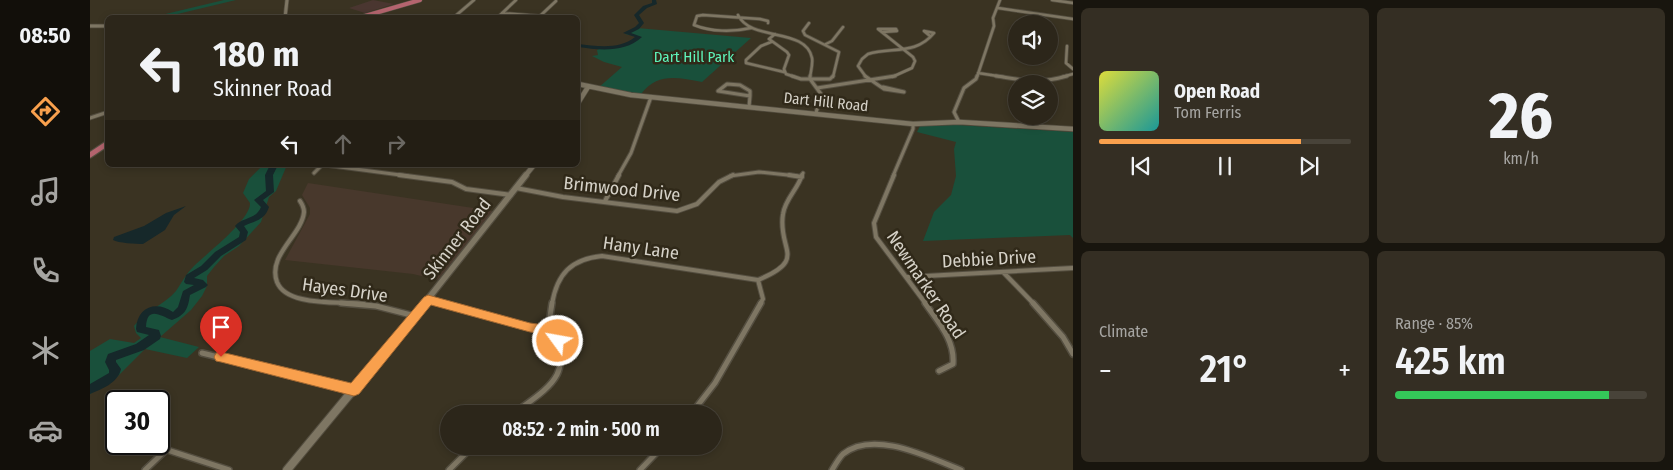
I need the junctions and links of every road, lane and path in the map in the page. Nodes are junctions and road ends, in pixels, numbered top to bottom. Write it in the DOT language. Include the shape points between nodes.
graph roads {
  1 [pos="287,0"];
  2 [pos="420,0"];
  3 [pos="474,0"];
  4 [pos="516,0"];
  5 [pos="556,0"];
  6 [pos="1000,0"];
  7 [pos="1052,0"];
  8 [pos="1073,3"];
  9 [pos="998,8"];
  10 [pos="502,13"];
  11 [pos="285,15"];
  12 [pos="368,15"];
  13 [pos="456,15"];
  14 [pos="527,15"];
  15 [pos="541,15"];
  16 [pos="738,16"];
  17 [pos="1073,19"];
  18 [pos="768,23"];
  19 [pos="809,23"];
  20 [pos="90,26"];
  21 [pos="105,26"];
  22 [pos="843,27"];
  23 [pos="751,28"];
  24 [pos="882,32"];
  25 [pos="775,34"];
  26 [pos="930,36"];
  27 [pos="806,37"];
  28 [pos="794,40"];
  29 [pos="771,42"];
  30 [pos="826,44"];
  31 [pos="1066,46"];
  32 [pos="905,50"];
  33 [pos="1073,70"];
  34 [pos="784,72"];
  35 [pos="978,73"];
  36 [pos="1073,74"];
  37 [pos="810,79"];
  38 [pos="872,81"];
  39 [pos="580,85"];
  40 [pos="588,87"];
  41 [pos="883,87"];
  42 [pos="817,88"];
  43 [pos="750,96"];
  44 [pos="651,97"];
  45 [pos="580,100"];
  46 [pos="749,107"];
  47 [pos="105,113"];
  48 [pos="816,113"];
  49 [pos="90,118"];
  50 [pos="959,122"];
  51 [pos="913,124"];
  52 [pos="1073,129"];
  53 [pos="105,145"];
  54 [pos="90,155"];
  55 [pos="321,167"];
  56 [pos="338,167"];
  57 [pos="532,167"];
  58 [pos="314,173"];
  59 [pos="516,188"];
  60 [pos="511,195"];
  61 [pos="300,201"];
  62 [pos="605,201"];
  63 [pos="1073,268"];
  64 [pos="1003,272"];
  65 [pos="907,277"];
  66 [pos="758,280"];
  67 [pos="428,300"];
  68 [pos="415,316"];
  69 [pos="548,330"];
  70 [pos="1073,351"];
  71 [pos="202,352"];
  72 [pos="939,371"];
  73 [pos="354,390"];
  74 [pos="524,405"];
  75 [pos="699,405"];
  76 [pos="170,451"];
  77 [pos="161,455"];
  78 [pos="464,455"];
  79 [pos="654,455"];
  80 [pos="145,470"];
  81 [pos="229,470"];
  82 [pos="287,470"];
  83 [pos="449,470"];
  84 [pos="640,470"];
  85 [pos="832,470"];
  86 [pos="961,470"];
  1 -- 11 [label="main road"];
  2 -- 12 [label="main road"];
  3 -- 13 [label="street"];
  4 -- 10 [label="street"];
  5 -- 15 [label="street"];
  6 -- 9 [label="street"];
  7 -- 8 [label="street"];
  9 -- 17 [label="street"];
  9 -- 35 [label="street"];
  10 -- 14 [label="street"];
  16 -- 18 [label="street" via="765,19"];
  16 -- 23 [label="street" via="739,21"];
  16 -- 23 [label="street" via="700,15 694,25 735,31"];
  19 -- 27 [label="street" via="803,31"];
  20 -- 21 [label="main road"];
  22 -- 30 [label="street" via="832,42"];
  23 -- 25 [label="street"];
  24 -- 24 [label="street" via="878,29 897,30"];
  24 -- 32 [label="street"];
  25 -- 28 [label="street"];
  25 -- 29 [label="street" via="769,39"];
  26 -- 32 [label="street" via="925,44"];
  27 -- 28 [label="street"];
  27 -- 30 [label="street"];
  28 -- 37 [label="street" via="808,49 812,56"];
  29 -- 34 [label="street" via="788,51"];
  29 -- 34 [label="street" via="761,46 746,62"];
  30 -- 37 [label="street" via="839,52 833,77"];
  31 -- 33 [label="street" via="1066,64"];
  32 -- 38 [label="street" via="915,62 912,68 890,78"];
  32 -- 38 [label="street" via="871,52 861,58 858,66"];
  34 -- 37 [label="street"];
  35 -- 36 [label="street" via="1035,82"];
  35 -- 50 [label="street" via="976,79 964,88 954,112"];
  37 -- 42 [label="street"];
  38 -- 41 [label="street"];
  38 -- 42 [label="street"];
  39 -- 40 [label="main road, Dart Hill Road"];
  40 -- 44 [label="main road, Dart Hill Road"];
  40 -- 45 [label="main road"];
  41 -- 41 [label="street" via="897,88 904,92 899,93"];
  42 -- 48 [label="street" via="821,97"];
  43 -- 43 [label="street" via="748,89 737,84 726,84 718,91"];
  43 -- 46 [label="street"];
  44 -- 46 [label="main road, Dart Hill Road"];
  44 -- 62 [label="street" via="631,153"];
  46 -- 48 [label="main road, Dart Hill Road"];
  47 -- 49 [label="street"];
  48 -- 51 [label="main road, Dart Hill Road"];
  50 -- 51 [label="main road, Dart Hill Road"];
  50 -- 52 [label="main road, Dart Hill Road"];
  51 -- 65 [label="street, Newmarker Road" via="874,223 876,237"];
  53 -- 54 [label="main road"];
  55 -- 58 [label="street"];
  56 -- 60 [label="street" via="452,182 466,189"];
  57 -- 59 [label="main road, Skinner Road"];
  59 -- 60 [label="main road, Skinner Road"];
  59 -- 62 [label="street, Brimwood Drive"];
  60 -- 67 [label="main road, Skinner Road"];
  61 -- 68 [label="street, Hayes Drive" via="304,210 302,218 276,265 274,276 282,289 297,299 372,305"];
  62 -- 66 [label="street, Brimwood Drive" via="684,210 701,203 720,181 736,174 802,175 802,183 788,201 782,216 788,260 777,272"];
  63 -- 64 [label="street, Debbie Drive"];
  64 -- 65 [label="street, Debbie Drive"];
  64 -- 70 [label="street"];
  65 -- 72 [label="street, Newmarker Road" via="951,342 953,364"];
  66 -- 69 [label="street, Hany Lane" via="590,256 579,259 566,271 554,296"];
  66 -- 75 [label="street" via="763,299 715,383"];
  67 -- 68 [label="main road, Skinner Road"];
  67 -- 69 [label="street"];
  68 -- 73 [label="main road, Skinner Road"];
  69 -- 74 [label="street" via="558,341 563,360 561,369"];
  71 -- 73 [label="street"];
  73 -- 82 [label="main road, Skinner Road"];
  76 -- 81 [label="street"];
  77 -- 80 [label="street"];
  78 -- 83 [label="street"];
  79 -- 84 [label="street"];
  85 -- 86 [label="street" via="840,456 854,446 870,443 889,445"];
}
